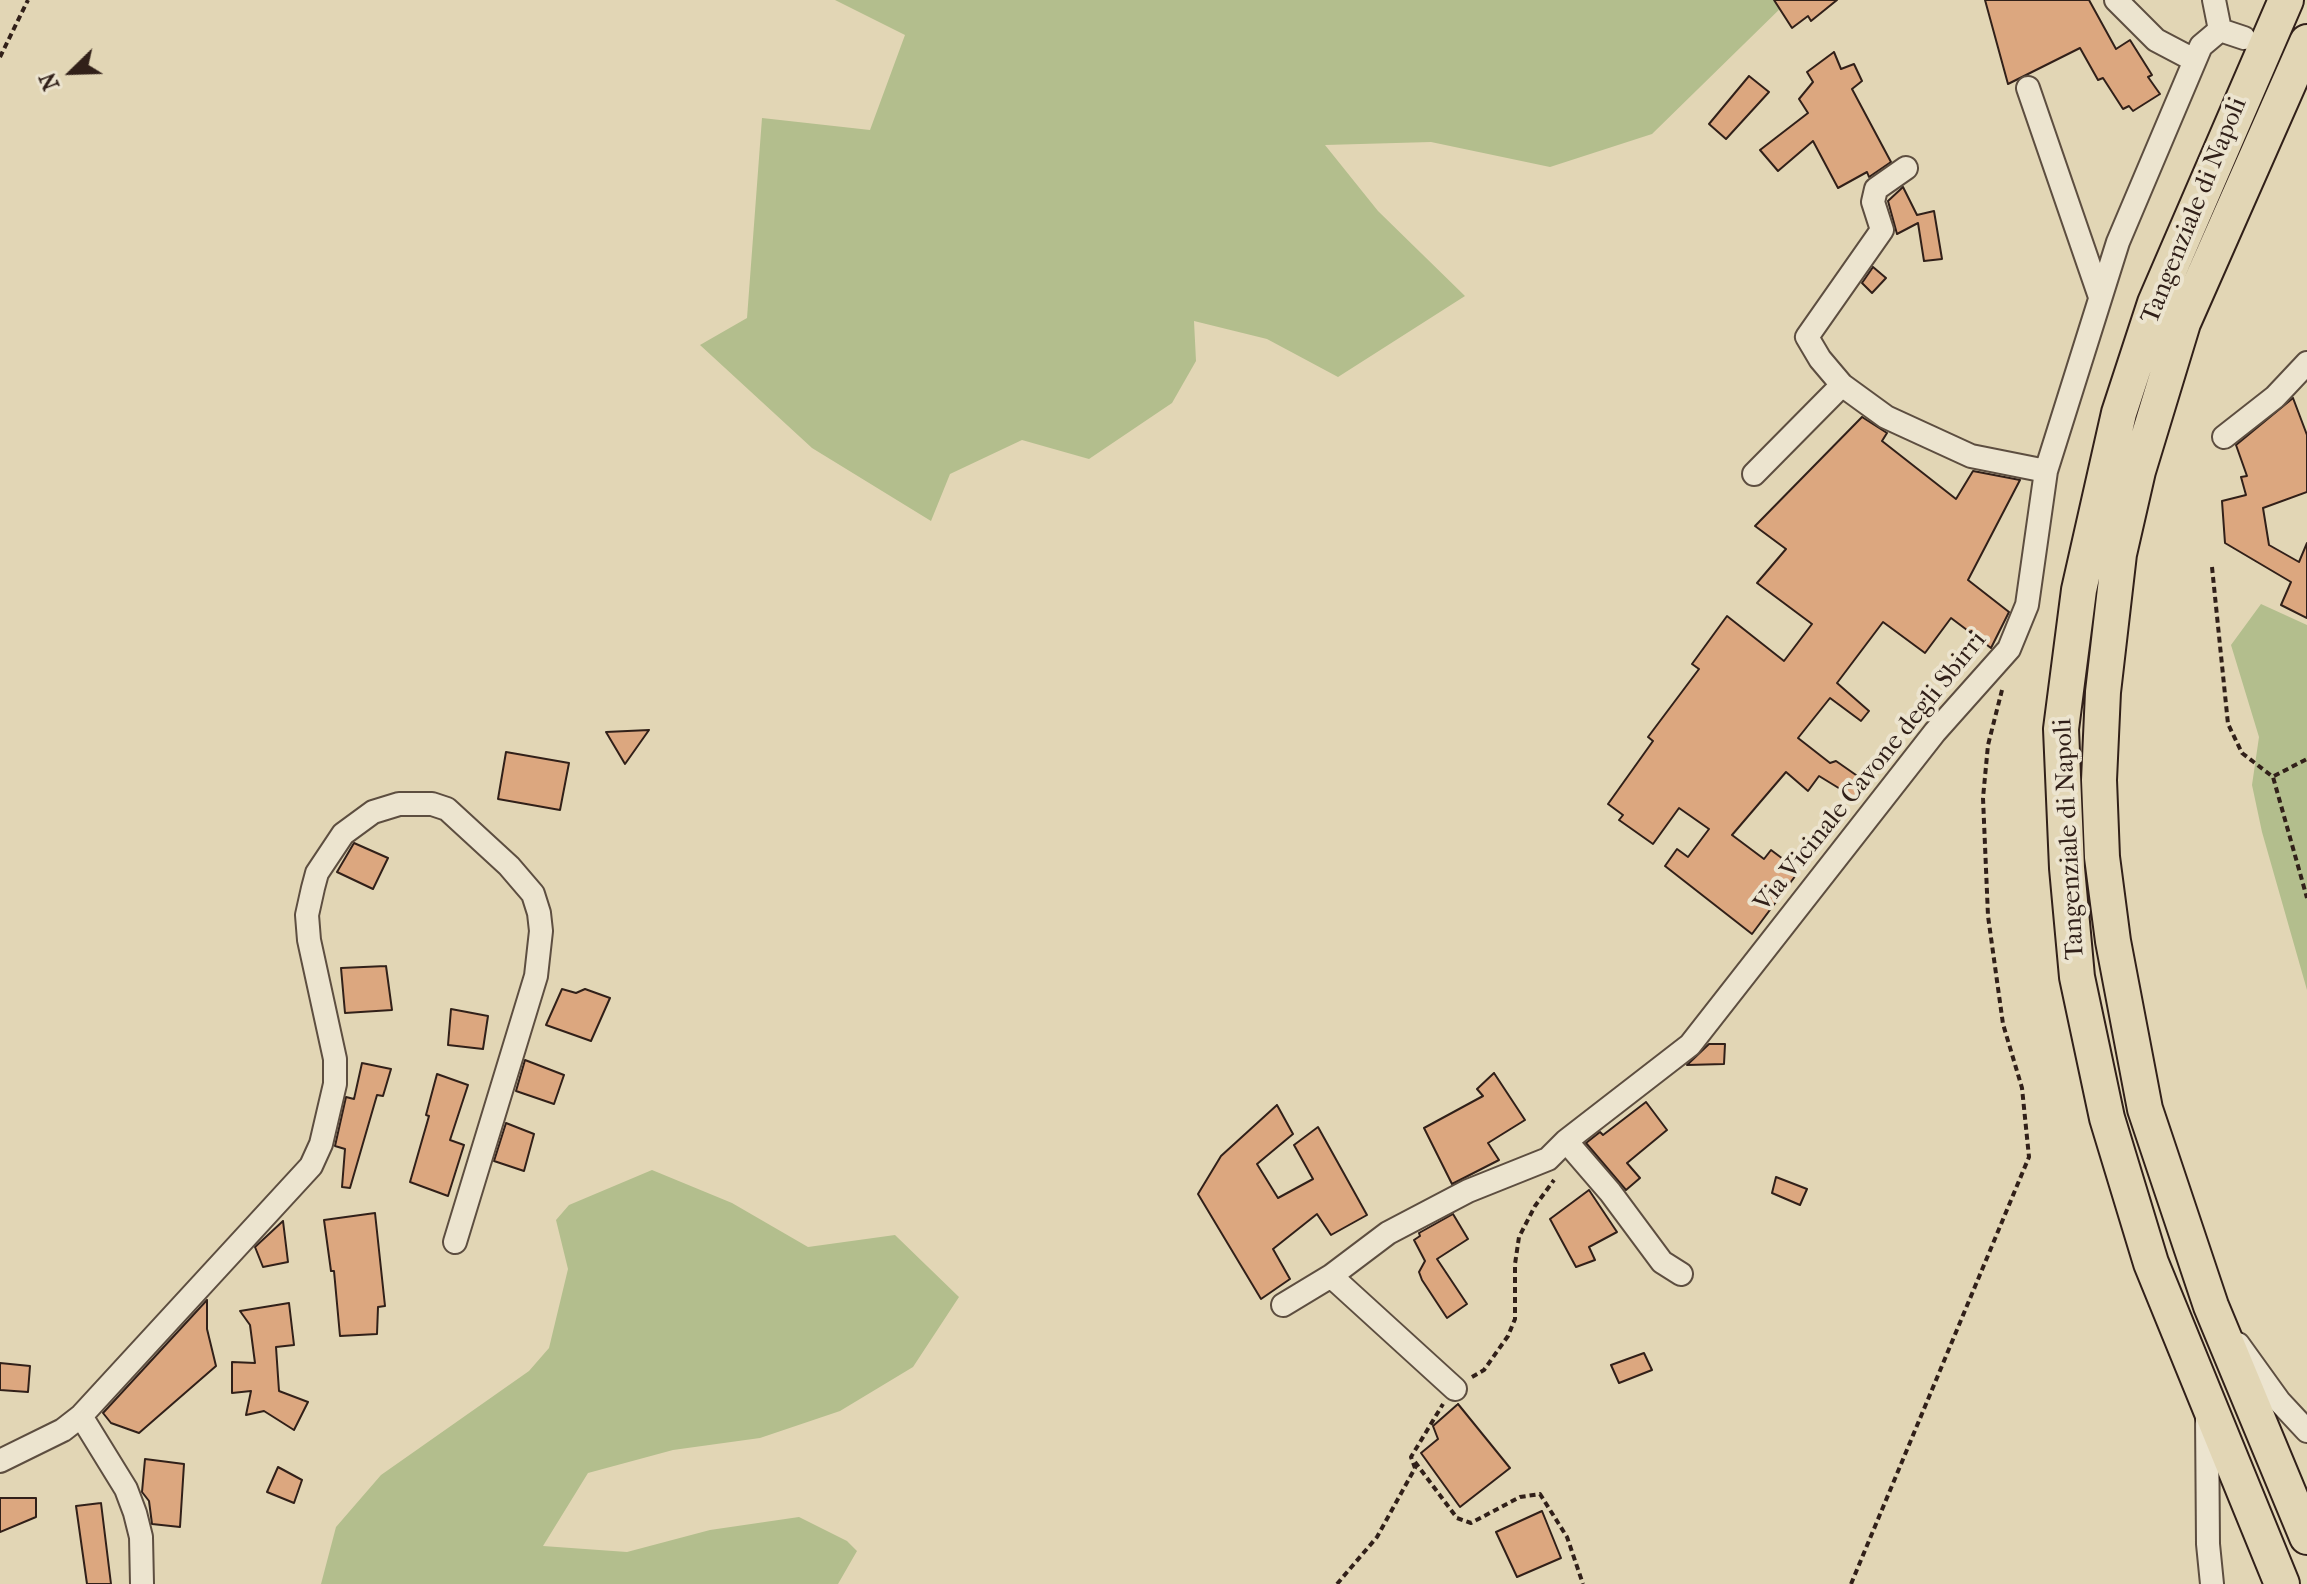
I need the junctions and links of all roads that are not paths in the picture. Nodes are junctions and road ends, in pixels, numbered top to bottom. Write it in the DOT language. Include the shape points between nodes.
graph roads {
  1 [pos="2116,0"];
  2 [pos="2214,0"];
  3 [pos="2281,7"];
  4 [pos="2220,30"];
  5 [pos="2244,38"];
  6 [pos="2307,42"];
  7 [pos="2194,60"];
  8 [pos="2028,88"];
  9 [pos="1906,168"];
  10 [pos="2100,297"];
  11 [pos="2307,363"];
  12 [pos="1842,385"];
  13 [pos="2224,437"];
  14 [pos="2046,471"];
  15 [pos="1754,474"];
  16 [pos="1566,1141"];
  17 [pos="455,1242"];
  18 [pos="1681,1274"];
  19 [pos="1331,1276"];
  20 [pos="1283,1305"];
  21 [pos="2211,1306"];
  22 [pos="1455,1389"];
  23 [pos="2207,1403"];
  24 [pos="81,1416"];
  25 [pos="2307,1431"];
  26 [pos="0,1461"];
  27 [pos="2307,1537"];
  28 [pos="2208,1544"];
  29 [pos="142,1584"];
  30 [pos="2198,1584"];
  31 [pos="2212,1584"];
  32 [pos="2282,1584"];
  1 -- 7 [label="street" via="2156,40"];
  2 -- 4 [label="street"];
  3 -- 23 [label="highway, Tangenziale di Napoli" via="2155,303 2119,413 2079,590 2061,729 2067,868 2089,1045 2151,1263"];
  4 -- 5 [label="street"];
  4 -- 7 [label="street, Via Vicinale Cavone degli Sbirri" via="2209,36"];
  6 -- 21 [label="highway, Tangenziale di Napoli" via="2183,323 2125,526 2103,692 2102,857 2128,1032 2145,1109"];
  7 -- 10 [label="street, Via Vicinale Cavone degli Sbirri"];
  8 -- 10 [label="street"];
  9 -- 12 [label="street" via="1876,189 1873,202 1882,230 1807,337"];
  10 -- 14 [label="street, Via Vicinale Cavone degli Sbirri"];
  11 -- 13 [label="street" via="2275,397"];
  12 -- 14 [label="street" via="1886,417 1971,456"];
  12 -- 15 [label="street"];
  14 -- 16 [label="street, Via Vicinale Cavone degli Sbirri" via="2027,605 2009,649 1935,732 1690,1045"];
  16 -- 18 [label="street" via="1662,1262"];
  16 -- 19 [label="street, Via Vicinale Cavone degli Sbirri" via="1548,1159 1468,1191 1388,1233"];
  17 -- 24 [label="street" via="536,976 539,913 533,894 509,866 447,809 399,804 373,812 343,834 313,888 309,940 335,1059 335,1084 311,1166"];
  19 -- 20 [label="street, Via Vicinale Cavone degli Sbirri"];
  19 -- 22 [label="street"];
  21 -- 25 [label="street"];
  21 -- 27 [label="highway, Tangenziale di Napoli"];
  23 -- 28 [label="street"];
  23 -- 32 [label="highway, Tangenziale di Napoli"];
  24 -- 26 [label="street"];
  24 -- 29 [label="street" via="135,1513"];
  28 -- 30 [label="street"];
  28 -- 31 [label="street"];
}
